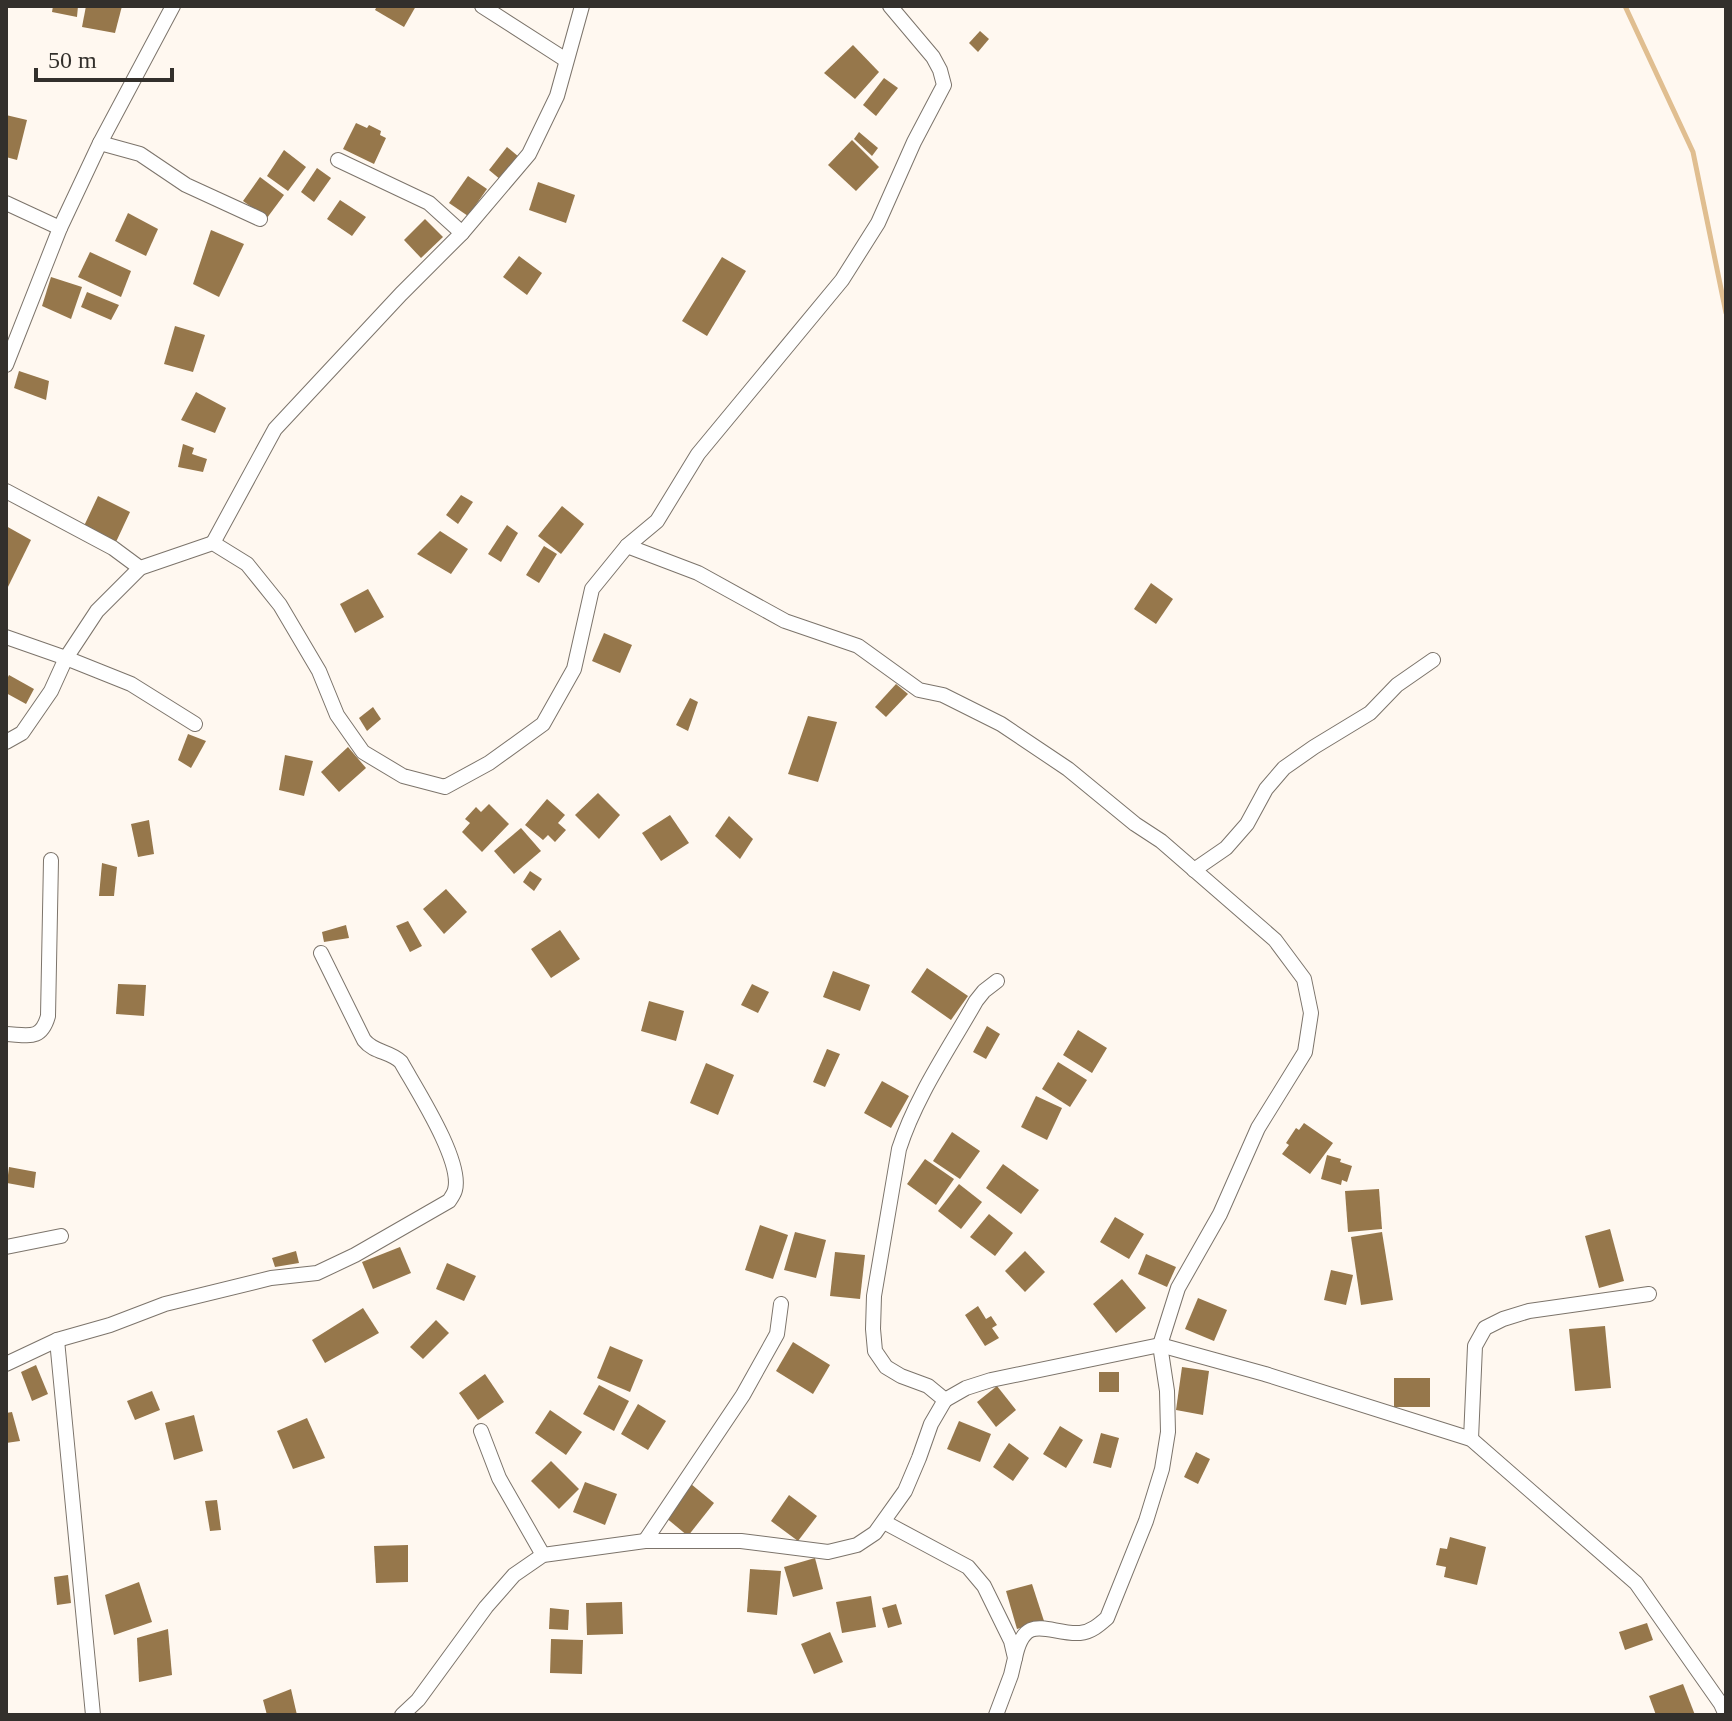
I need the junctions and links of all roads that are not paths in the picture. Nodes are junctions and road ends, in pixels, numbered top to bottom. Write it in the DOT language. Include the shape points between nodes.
graph roads {
  1 [pos="173,6"];
  2 [pos="482,6"];
  3 [pos="582,6"];
  4 [pos="890,6"];
  5 [pos="566,60"];
  6 [pos="100,143"];
  7 [pos="338,160"];
  8 [pos="6,203"];
  9 [pos="260,219"];
  10 [pos="60,228"];
  11 [pos="462,233"];
  12 [pos="6,365"];
  13 [pos="6,491"];
  14 [pos="213,543"];
  15 [pos="627,546"];
  16 [pos="140,568"];
  17 [pos="6,637"];
  18 [pos="66,658"];
  19 [pos="1433,660"];
  20 [pos="195,724"];
  21 [pos="6,742"];
  22 [pos="51,860"];
  23 [pos="1194,870"];
  24 [pos="321,953"];
  25 [pos="997,981"];
  26 [pos="6,1034"];
  27 [pos="61,1236"];
  28 [pos="6,1247"];
  29 [pos="1649,1294"];
  30 [pos="781,1304"];
  31 [pos="57,1340"];
  32 [pos="1160,1345"];
  33 [pos="6,1364"];
  34 [pos="945,1400"];
  35 [pos="481,1431"];
  36 [pos="1471,1439"];
  37 [pos="884,1522"];
  38 [pos="645,1541"];
  39 [pos="543,1555"];
  40 [pos="1015,1658"];
  41 [pos="93,1715"];
  42 [pos="402,1715"];
  43 [pos="996,1715"];
  44 [pos="1726,1715"];
  1 -- 6 [label="street"];
  2 -- 5 [label="street"];
  3 -- 5 [label="street"];
  4 -- 15 [label="street" via="933,57 944,85 878,223 842,280 698,454 657,521"];
  5 -- 11 [label="street" via="557,96 529,154"];
  6 -- 9 [label="street" via="140,154 186,185"];
  6 -- 10 [label="street"];
  7 -- 11 [label="street" via="429,203"];
  8 -- 10 [label="street"];
  10 -- 12 [label="street"];
  11 -- 14 [label="street" via="275,429"];
  13 -- 16 [label="street"];
  14 -- 15 [label="street" via="247,564 280,605 319,671 337,715 363,752 403,776 445,787 543,724 574,669 592,589"];
  14 -- 16 [label="street"];
  15 -- 23 [label="street" via="698,573 785,621 858,646 919,690 943,695 1001,724 1068,769"];
  16 -- 18 [label="street" via="97,611"];
  17 -- 18 [label="street"];
  18 -- 20 [label="street" via="131,684"];
  18 -- 21 [label="street" via="22,733"];
  19 -- 23 [label="street" via="1397,685 1370,713 1284,768 1226,848"];
  22 -- 26 [label="street" via="48,1016 35,1035"];
  23 -- 32 [label="street" via="1275,940 1304,979 1311,1013 1305,1052 1258,1128 1220,1214 1178,1288"];
  24 -- 31 [label="street" via="364,1040 401,1062 436,1125 455,1176 449,1201 317,1273 271,1278 165,1304"];
  25 -- 34 [label="street" via="976,1001 905,1130 874,1296 875,1351 886,1367"];
  27 -- 28 [label="street"];
  29 -- 36 [label="street" via="1529,1311 1485,1328 1475,1346"];
  30 -- 38 [label="street" via="777,1334 743,1395"];
  31 -- 33 [label="street"];
  31 -- 41 [label="street"];
  32 -- 34 [label="street" via="991,1380"];
  32 -- 36 [label="street"];
  32 -- 40 [label="street" via="1168,1432 1162,1469 1107,1618 1080,1633 1028,1631"];
  34 -- 37 [label="street" via="905,1491"];
  35 -- 39 [label="street" via="499,1478"];
  36 -- 44 [label="street" via="1636,1583"];
  37 -- 38 [label="street" via="857,1545 828,1552 741,1541"];
  37 -- 40 [label="street" via="968,1567 984,1586"];
  38 -- 39 [label="street"];
  39 -- 42 [label="street" via="495,1596"];
  40 -- 43 [label="street"];
}
